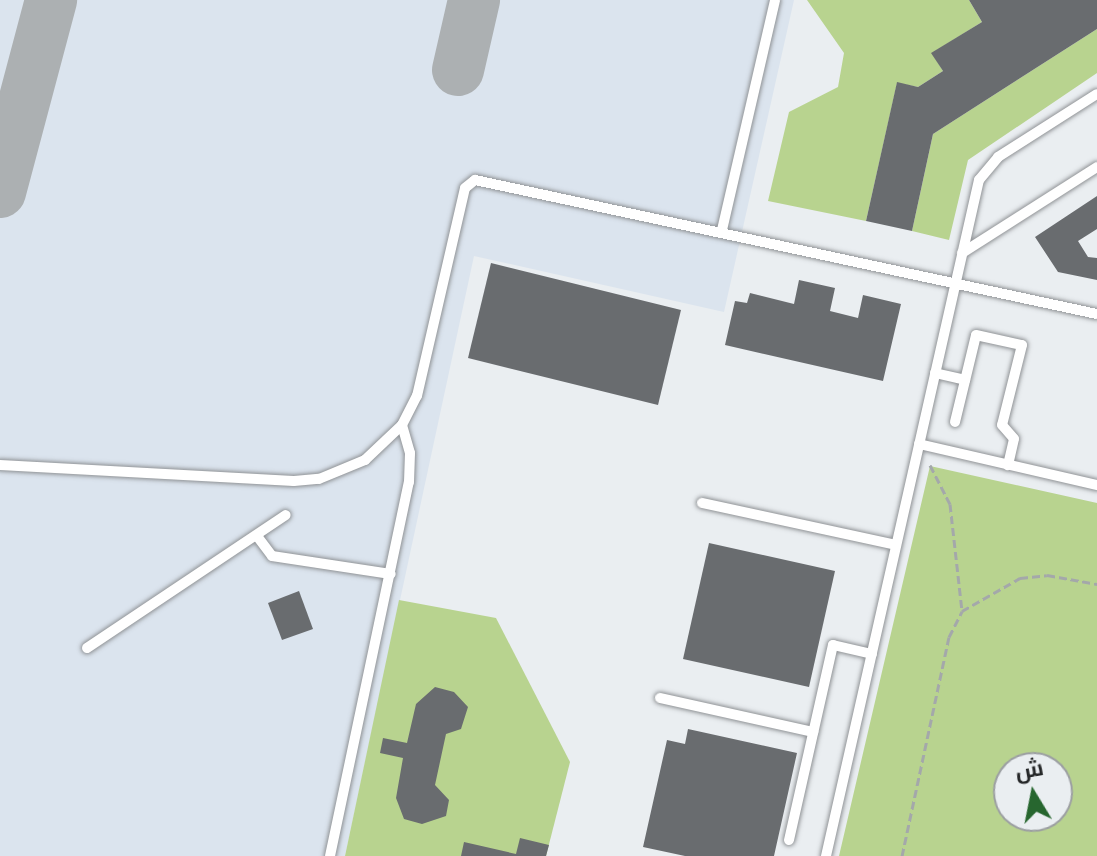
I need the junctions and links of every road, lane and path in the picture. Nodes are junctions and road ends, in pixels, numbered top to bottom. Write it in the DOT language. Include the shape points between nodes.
graph roads {
  1 [pos="775,0"];
  2 [pos="1097,94"];
  3 [pos="1097,167"];
  4 [pos="722,230"];
  5 [pos="962,253"];
  6 [pos="955,282"];
  7 [pos="1097,314"];
  8 [pos="935,373"];
  9 [pos="965,380"];
  10 [pos="955,422"];
  11 [pos="402,425"];
  12 [pos="919,444"];
  13 [pos="0,465"];
  14 [pos="1008,465"];
  15 [pos="1097,485"];
  16 [pos="702,503"];
  17 [pos="286,515"];
  18 [pos="257,536"];
  19 [pos="896,545"];
  20 [pos="391,574"];
  21 [pos="1097,584"];
  22 [pos="962,611"];
  23 [pos="87,648"];
  24 [pos="872,654"];
  25 [pos="660,698"];
  26 [pos="813,732"];
  27 [pos="789,840"];
  28 [pos="330,856"];
  29 [pos="826,856"];
  30 [pos="902,856"];
  1 -- 4 [label="lane"];
  2 -- 5 [label="lane" via="987,168 979,180"];
  3 -- 5 [label="lane"];
  4 -- 6 [label="lane"];
  4 -- 11 [label="lane" via="471,181 422,380"];
  5 -- 6 [label="lane"];
  6 -- 7 [label="lane"];
  6 -- 8 [label="lane"];
  8 -- 9 [label="lane"];
  8 -- 12 [label="lane"];
  9 -- 10 [label="lane"];
  9 -- 14 [label="lane" via="976,335 1022,345 1002,425 1014,439"];
  11 -- 13 [label="lane" via="365,460 319,479"];
  11 -- 20 [label="lane" via="410,468"];
  12 -- 14 [label="lane"];
  12 -- 19 [label="lane"];
  12 -- 22 [label="path" via="950,504"];
  14 -- 15 [label="lane"];
  16 -- 19 [label="lane"];
  17 -- 18 [label="lane"];
  18 -- 20 [label="lane" via="272,556"];
  18 -- 23 [label="lane"];
  19 -- 24 [label="lane"];
  20 -- 28 [label="lane"];
  21 -- 22 [label="path" via="1047,575 1020,578"];
  22 -- 30 [label="path" via="949,637"];
  24 -- 26 [label="lane" via="833,645"];
  24 -- 29 [label="lane"];
  25 -- 26 [label="lane"];
  26 -- 27 [label="lane"];
}
